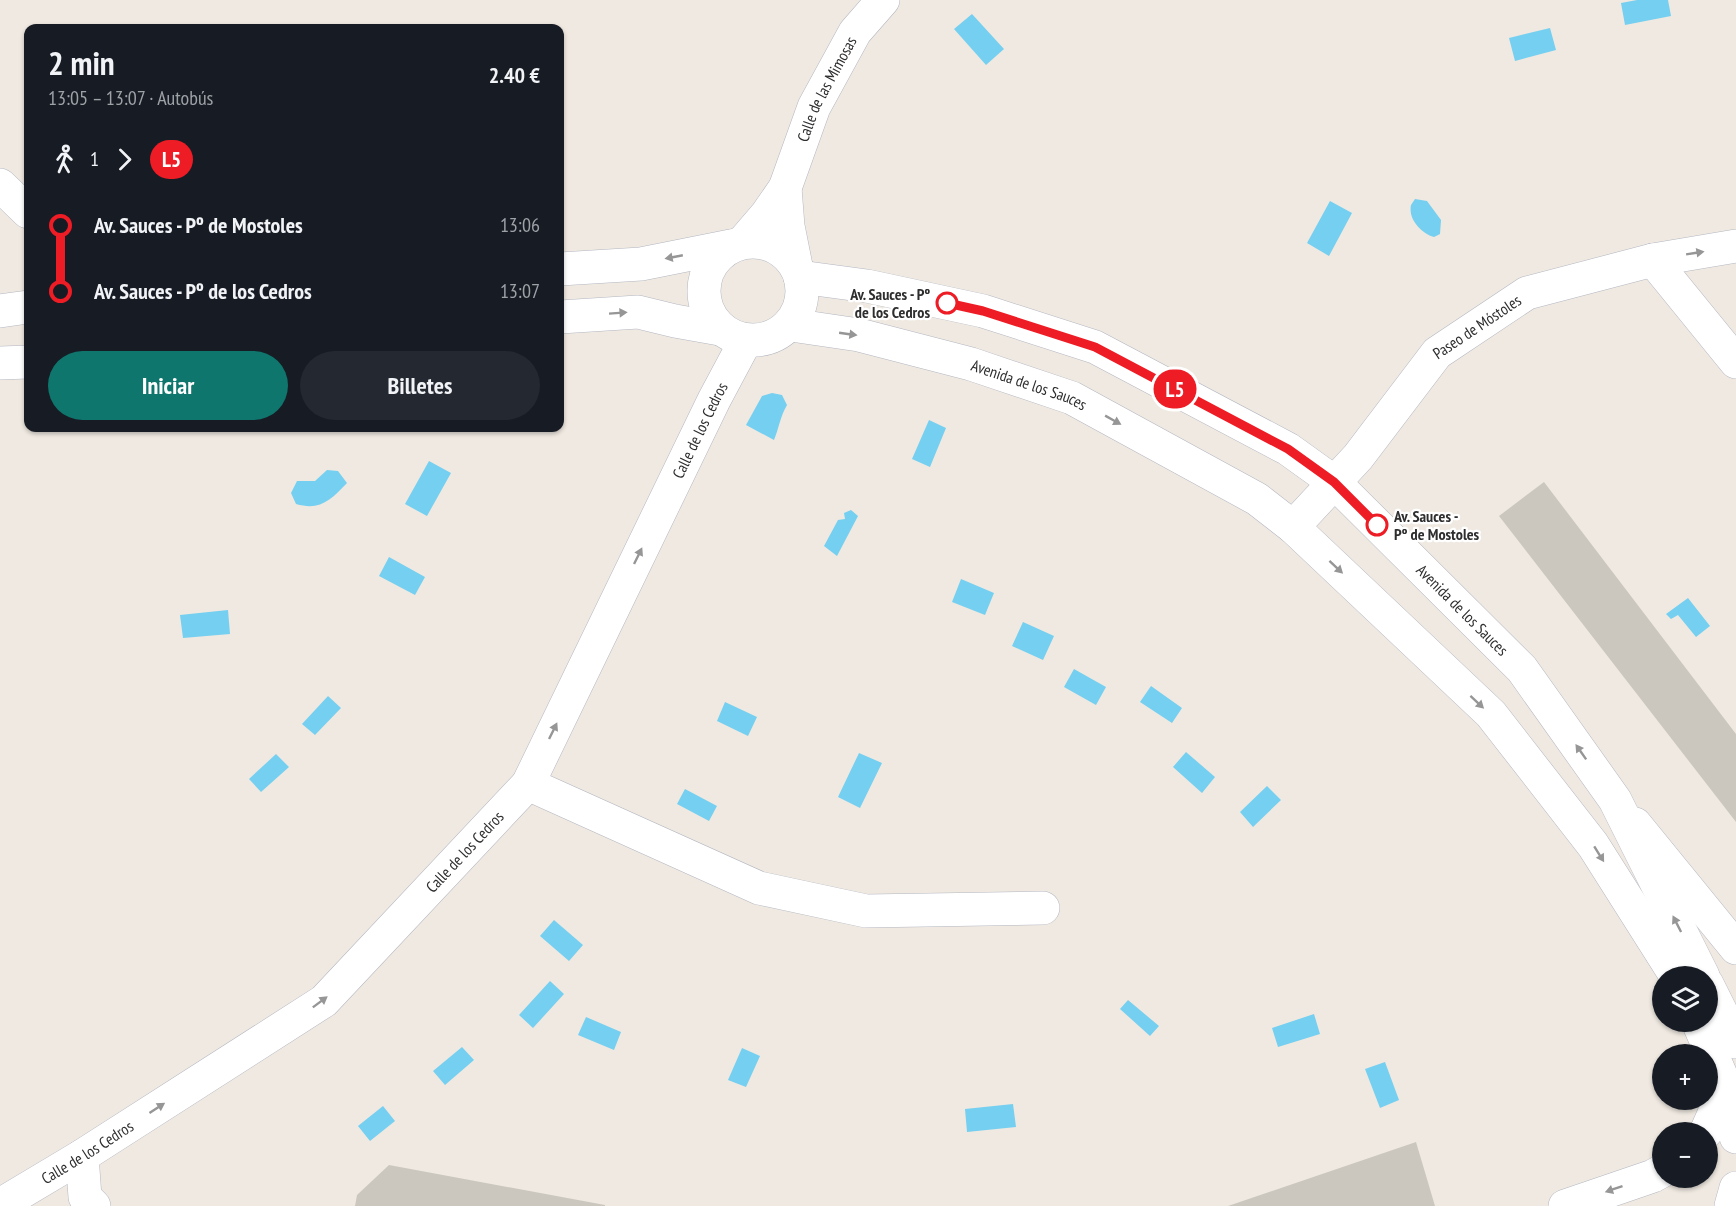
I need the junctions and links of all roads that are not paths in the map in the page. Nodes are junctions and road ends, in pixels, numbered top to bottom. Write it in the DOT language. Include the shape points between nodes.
graph roads {
  1 [pos="883,0"];
  2 [pos="0,185"];
  3 [pos="786,188"];
  4 [pos="24,208"];
  5 [pos="737,244"];
  6 [pos="1736,246"];
  7 [pos="1653,260"];
  8 [pos="564,269"];
  9 [pos="798,271"];
  10 [pos="24,308"];
  11 [pos="0,311"];
  12 [pos="564,317"];
  13 [pos="790,325"];
  14 [pos="733,334"];
  15 [pos="24,362"];
  16 [pos="1736,362"];
  17 [pos="0,363"];
  18 [pos="1334,482"];
  19 [pos="1293,527"];
  20 [pos="528,784"];
  21 [pos="1615,800"];
  22 [pos="1043,909"];
  23 [pos="1736,948"];
  24 [pos="1670,966"];
  25 [pos="1698,966"];
  26 [pos="1718,1006"];
  27 [pos="1702,1032"];
  28 [pos="1736,1042"];
  29 [pos="1726,1087"];
  30 [pos="1711,1122"];
  31 [pos="1736,1137"];
  32 [pos="82,1156"];
  33 [pos="1652,1176"];
  34 [pos="1736,1188"];
  35 [pos="0,1205"];
  36 [pos="94,1206"];
  37 [pos="1565,1206"];
  38 [pos="1731,1206"];
  1 -- 3 [label="street, Calle de las Mimosas" via="855,32 814,107"];
  2 -- 4 [label="street"];
  3 -- 5 [label="street, Calle de las Mimosas"];
  3 -- 9 [label="street, Calle de las Mimosas" via="788,226"];
  5 -- 8 [label="street, one-way" via="640,264"];
  5 -- 9 [label="street" via="764,242 782,251"];
  5 -- 14 [label="street" via="717,255 703,284 710,316"];
  7 -- 6 [label="street, Paseo de Móstoles, one-way"];
  7 -- 16 [label="street"];
  7 -- 18 [label="street, Paseo de Móstoles" via="1527,293 1437,353 1358,457"];
  9 -- 13 [label="street" via="802,293 799,312"];
  9 -- 18 [label="street, Avenida de los Sauces" via="983,311 1095,347 1288,449"];
  10 -- 11 [label="street"];
  12 -- 14 [label="street, one-way" via="638,312"];
  13 -- 14 [label="street" via="762,339"];
  13 -- 19 [label="street, Avenida de los Sauces, one-way" via="859,335 971,364 1072,398 1257,499"];
  20 -- 14 [label="street, Calle de los Cedros, one-way" via="714,400"];
  15 -- 17 [label="street"];
  18 -- 19 [label="street, Paseo de Móstoles"];
  21 -- 18 [label="street, Avenida de los Sauces, one-way" via="1522,669"];
  19 -- 24 [label="street, Avenida de los Sauces, one-way" via="1491,714 1593,845"];
  20 -- 22 [label="street" via="759,888 866,911"];
  32 -- 20 [label="street, Calle de los Cedros, one-way" via="324,1001"];
  21 -- 23 [label="street, Avenida de los Sauces"];
  25 -- 21 [label="street, one-way"];
  26 -- 28 [label="street"];
  27 -- 29 [label="street"];
  29 -- 30 [label="street"];
  29 -- 31 [label="street"];
  32 -- 35 [label="street, Calle de los Cedros"];
  32 -- 36 [label="street" via="85,1197"];
  33 -- 37 [label="street, one-way"];
  34 -- 38 [label="street"];
}
